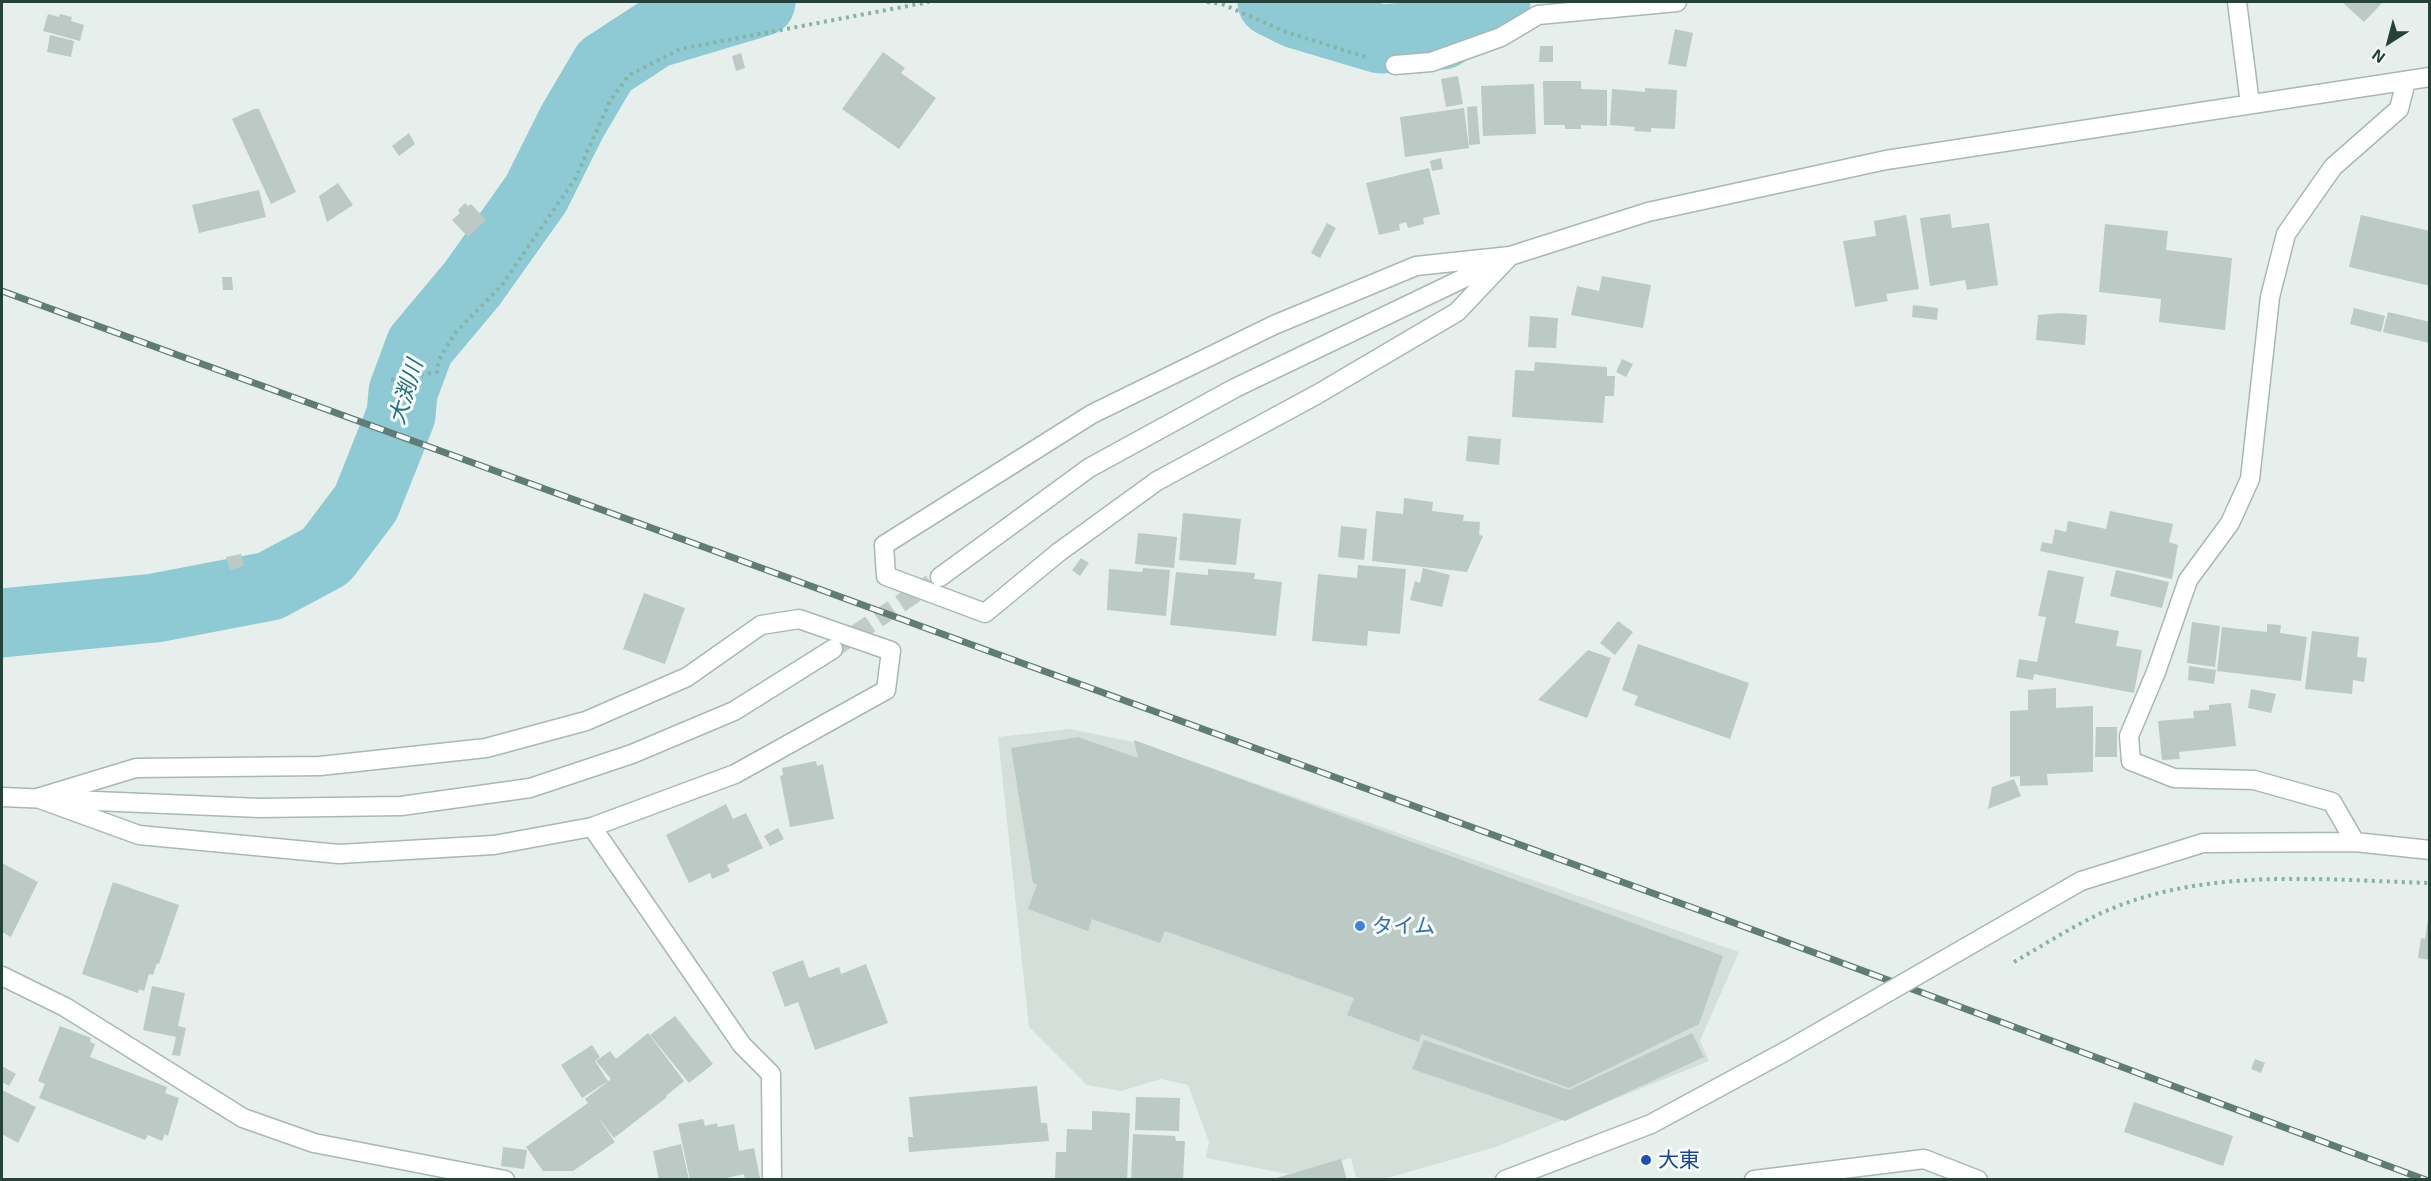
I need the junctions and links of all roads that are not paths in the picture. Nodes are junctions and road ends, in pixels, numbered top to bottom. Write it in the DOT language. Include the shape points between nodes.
graph roads {
  1 [pos="1677,2"];
  2 [pos="2237,2"];
  3 [pos="1395,65"];
  4 [pos="2430,77"];
  5 [pos="2406,81"];
  6 [pos="2250,104"];
  7 [pos="1510,256"];
  8 [pos="940,577"];
  9 [pos="833,648"];
  10 [pos="2,797"];
  11 [pos="37,798"];
  12 [pos="592,827"];
  13 [pos="2355,842"];
  14 [pos="2430,850"];
  15 [pos="2,976"];
  16 [pos="1527,1172"];
  17 [pos="505,1179"];
  18 [pos="772,1179"];
  19 [pos="1505,1179"];
  20 [pos="1551,1179"];
  21 [pos="1754,1179"];
  22 [pos="1977,1179"];
  1 -- 3 [label="street" via="1538,15 1501,37 1431,62"];
  2 -- 6 [label="street"];
  4 -- 5 [label="street"];
  5 -- 6 [label="street"];
  5 -- 13 [label="street" via="2399,109 2333,167 2286,234 2270,297 2250,479 2230,523 2188,580 2129,736 2131,761 2174,778 2254,780 2332,802"];
  6 -- 7 [label="street" via="1886,160 1648,212"];
  7 -- 7 [label="street" via="1457,312 1316,395 1157,481 1059,552 984,613 886,576 884,545 1092,414 1274,325 1416,266"];
  7 -- 8 [label="street" via="1234,388 1089,468"];
  9 -- 11 [label="street" via="734,711 632,754 530,788 401,806 260,808"];
  10 -- 11 [label="street"];
  11 -- 12 [label="street" via="139,836 339,854 494,845"];
  11 -- 12 [label="street" via="136,768 320,766 486,748 586,722 687,677 761,625 799,619 891,651 886,690 735,774"];
  12 -- 18 [label="street" via="742,1045 771,1074"];
  13 -- 14 [label="street"];
  13 -- 16 [label="street, bridge" via="2203,843 2081,881 1651,1124"];
  15 -- 17 [label="street" via="65,1006 243,1118 314,1143"];
  16 -- 19 [label="street"];
  16 -- 20 [label="street"];
  21 -- 22 [label="street" via="1924,1159"];
}
